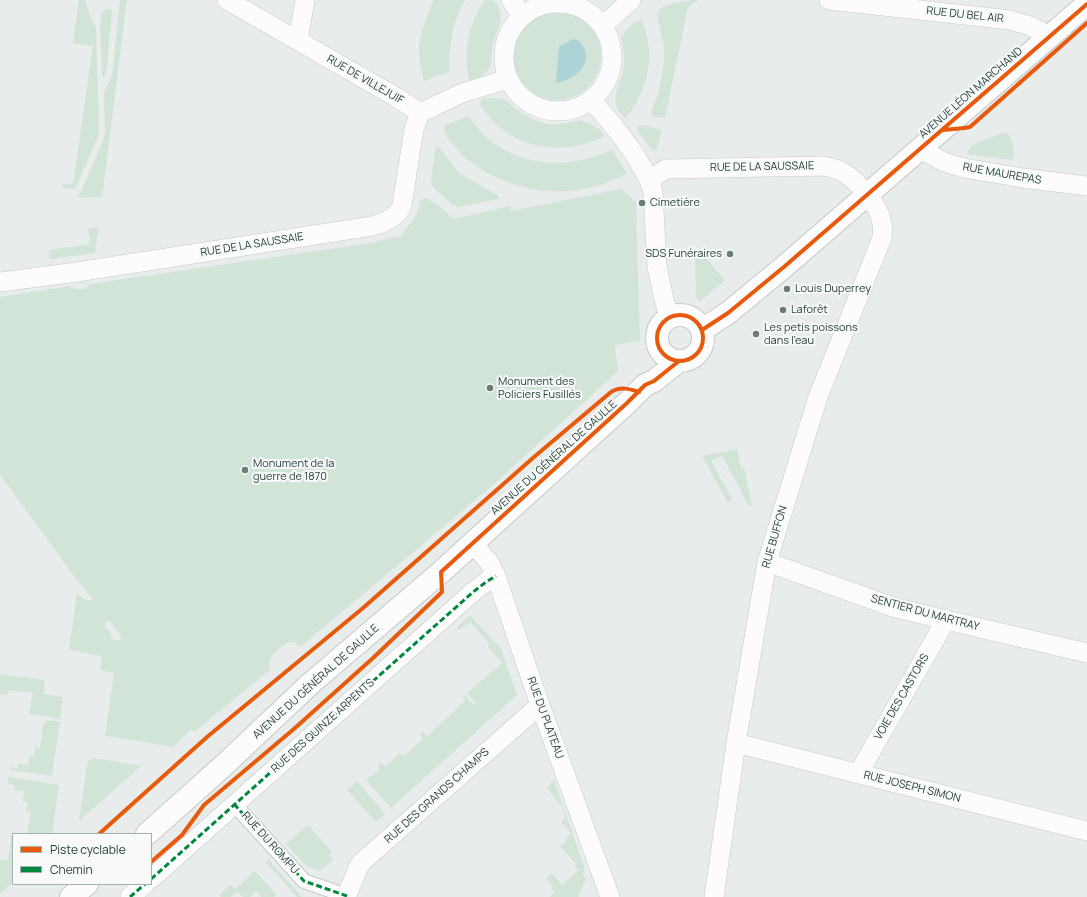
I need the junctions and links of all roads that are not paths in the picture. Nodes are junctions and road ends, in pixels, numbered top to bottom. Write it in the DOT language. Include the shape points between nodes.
graph roads {
  1 [pos="227,0"];
  2 [pos="305,0"];
  3 [pos="511,0"];
  4 [pos="631,0"];
  5 [pos="828,0"];
  6 [pos="1087,4"];
  7 [pos="522,16"];
  8 [pos="603,26"];
  9 [pos="1050,36"];
  10 [pos="298,41"];
  11 [pos="508,79"];
  12 [pos="592,100"];
  13 [pos="420,113"];
  14 [pos="920,149"];
  15 [pos="649,180"];
  16 [pos="1087,186"];
  17 [pos="868,195"];
  18 [pos="0,282"];
  19 [pos="669,317"];
  20 [pos="702,330"];
  21 [pos="657,344"];
  22 [pos="679,361"];
  23 [pos="645,385"];
  24 [pos="473,544"];
  25 [pos="766,562"];
  26 [pos="496,576"];
  27 [pos="946,620"];
  28 [pos="1087,653"];
  29 [pos="540,704"];
  30 [pos="736,743"];
  31 [pos="858,774"];
  32 [pos="234,804"];
  33 [pos="1087,831"];
  34 [pos="148,833"];
  35 [pos="152,877"];
  36 [pos="86,885"];
  37 [pos="144,885"];
  38 [pos="71,897"];
  39 [pos="130,897"];
  40 [pos="348,897"];
  41 [pos="610,897"];
  42 [pos="714,897"];
  1 -- 10 [label="street, RUE DE VILLEJUIF"];
  2 -- 10 [label="street"];
  3 -- 7 [label="street"];
  4 -- 8 [label="street"];
  5 -- 9 [label="street, RUE DU BEL AIR" via="1010,20"];
  6 -- 9 [label="main road, AVENUE LÉON MARCHAND"];
  7 -- 8 [label="street" via="537,6 555,2 574,4 590,13"];
  7 -- 11 [label="street" via="511,29 505,45 504,63"];
  8 -- 12 [label="street" via="611,43 612,61 607,79"];
  9 -- 14 [label="main road, AVENUE LÉON MARCHAND"];
  10 -- 13 [label="street, RUE DE VILLEJUIF"];
  11 -- 12 [label="street" via="518,94 532,104 548,110 565,110"];
  11 -- 13 [label="street" via="462,93"];
  12 -- 15 [label="street" via="643,168"];
  13 -- 18 [label="street, RUE DE LA SAUSSAIE" via="414,129 402,205 398,213 388,221 372,226 201,253"];
  14 -- 16 [label="street, RUE MAUREPAS" via="944,162 964,168"];
  14 -- 17 [label="main road, AVENUE LÉON MARCHAND"];
  15 -- 17 [label="street, RUE DE LA SAUSSAIE" via="666,169 823,166 844,172"];
  15 -- 19 [label="street" via="653,191 657,266"];
  17 -- 20 [label="main road, AVENUE LÉON MARCHAND" via="728,313"];
  17 -- 25 [label="street, RUE BUFFON" via="881,217 882,238 818,397"];
  19 -- 20 [label="main road" via="675,314 689,316"];
  19 -- 21 [label="main road" via="658,328"];
  20 -- 22 [label="main road" via="702,345 698,351 693,357"];
  21 -- 22 [label="main road" via="666,356"];
  21 -- 23 [label="main road"];
  22 -- 23 [label="main road, AVENUE DU GÉNÉRAL DE GAULLE"];
  23 -- 24 [label="main road, AVENUE DU GÉNÉRAL DE GAULLE"];
  24 -- 26 [label="street, RUE DU PLATEAU" via="489,562"];
  24 -- 34 [label="main road, AVENUE DU GÉNÉRAL DE GAULLE" via="310,684"];
  25 -- 27 [label="street, SENTIER DU MARTRAY" via="893,607"];
  25 -- 30 [label="street, RUE BUFFON"];
  26 -- 29 [label="street, RUE DU PLATEAU"];
  26 -- 32 [label="street, RUE DES QUINZE ARPENTS" via="473,592"];
  27 -- 28 [label="street, SENTIER DU MARTRAY"];
  27 -- 31 [label="street, VOIE DES CASTORS"];
  29 -- 40 [label="street, RUE DES GRANDS CHAMPS" via="362,862"];
  29 -- 41 [label="street, RUE DU PLATEAU"];
  30 -- 31 [label="street, RUE JOSEPH SIMON"];
  30 -- 42 [label="street, RUE BUFFON"];
  31 -- 33 [label="street, RUE JOSEPH SIMON"];
  32 -- 35 [label="street, RUE DES QUINZE ARPENTS"];
  32 -- 40 [label="street, RUE DU ROMPU" via="304,881"];
  36 -- 38 [label="main road"];
  37 -- 39 [label="street"];
}
